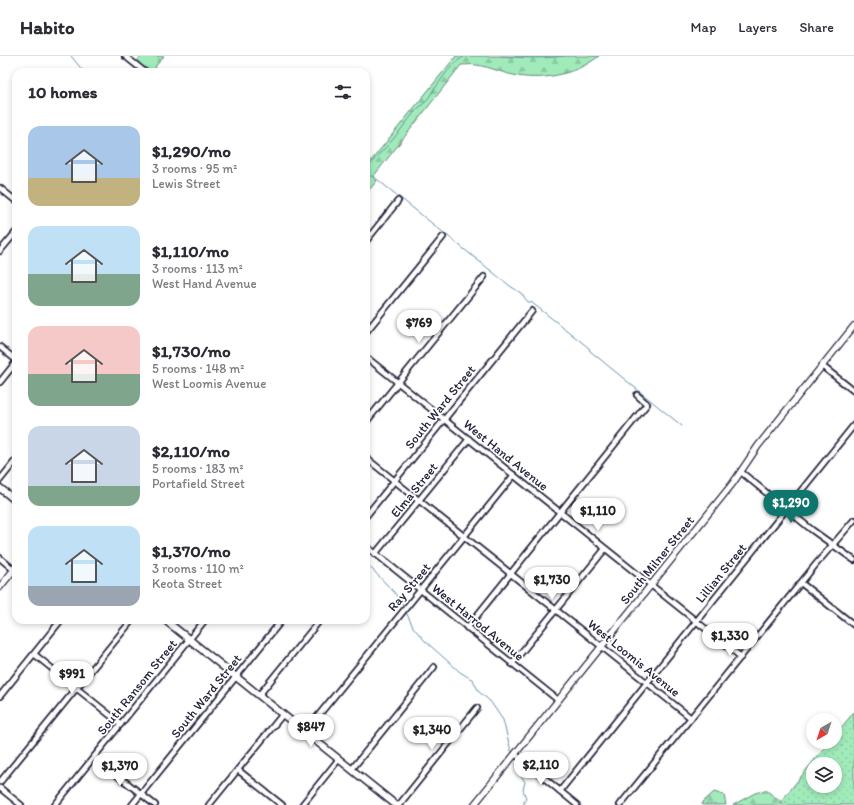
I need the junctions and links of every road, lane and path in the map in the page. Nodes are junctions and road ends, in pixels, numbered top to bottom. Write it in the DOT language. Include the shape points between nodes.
graph roads {
  1 [pos="125,56"];
  2 [pos="140,68"];
  3 [pos="0,188"];
  4 [pos="12,198"];
  5 [pos="398,201"];
  6 [pos="370,236"];
  7 [pos="12,237"];
  8 [pos="443,237"];
  9 [pos="0,252"];
  10 [pos="484,277"];
  11 [pos="532,311"];
  12 [pos="854,326"];
  13 [pos="370,327"];
  14 [pos="0,347"];
  15 [pos="12,358"];
  16 [pos="370,360"];
  17 [pos="12,366"];
  18 [pos="822,366"];
  19 [pos="0,382"];
  20 [pos="398,383"];
  21 [pos="854,391"];
  22 [pos="637,395"];
  23 [pos="370,417"];
  24 [pos="444,419"];
  25 [pos="854,424"];
  26 [pos="469,439"];
  27 [pos="370,461"];
  28 [pos="12,465"];
  29 [pos="741,472"];
  30 [pos="514,475"];
  31 [pos="0,480"];
  32 [pos="395,480"];
  33 [pos="0,488"];
  34 [pos="12,498"];
  35 [pos="420,500"];
  36 [pos="786,509"];
  37 [pos="370,511"];
  38 [pos="560,512"];
  39 [pos="854,520"];
  40 [pos="465,537"];
  41 [pos="833,544"];
  42 [pos="605,548"];
  43 [pos="370,549"];
  44 [pos="376,554"];
  45 [pos="0,558"];
  46 [pos="854,560"];
  47 [pos="12,566"];
  48 [pos="12,572"];
  49 [pos="511,574"];
  50 [pos="801,583"];
  51 [pos="651,585"];
  52 [pos="0,587"];
  53 [pos="421,590"];
  54 [pos="556,610"];
  55 [pos="696,621"];
  56 [pos="58,624"];
  57 [pos="129,624"];
  58 [pos="170,624"];
  59 [pos="202,624"];
  60 [pos="279,624"];
  61 [pos="317,624"];
  62 [pos="854,625"];
  63 [pos="467,628"];
  64 [pos="189,640"];
  65 [pos="602,646"];
  66 [pos="34,654"];
  67 [pos="741,657"];
  68 [pos="512,664"];
  69 [pos="434,667"];
  70 [pos="236,677"];
  71 [pos="647,682"];
  72 [pos="77,688"];
  73 [pos="259,695"];
  74 [pos="0,696"];
  75 [pos="558,700"];
  76 [pos="477,708"];
  77 [pos="283,714"];
  78 [pos="692,718"];
  79 [pos="121,724"];
  80 [pos="305,732"];
  81 [pos="516,754"];
  82 [pos="94,757"];
  83 [pos="339,759"];
  84 [pos="352,769"];
  85 [pos="238,770"];
  86 [pos="0,782"];
  87 [pos="0,788"];
  88 [pos="560,791"];
  89 [pos="141,794"];
  90 [pos="21,805"];
  91 [pos="55,805"];
  92 [pos="132,805"];
  93 [pos="155,805"];
  94 [pos="209,805"];
  95 [pos="282,805"];
  96 [pos="302,805"];
  97 [pos="398,805"];
  98 [pos="474,805"];
  99 [pos="577,805"];
  100 [pos="620,805"];
  1 -- 2 [label="street"];
  3 -- 4 [label="street"];
  5 -- 6 [label="street"];
  7 -- 9 [label="street"];
  8 -- 13 [label="street"];
  10 -- 20 [label="street"];
  11 -- 24 [label="street, South Ward Street"];
  12 -- 18 [label="street, South Milner Street"];
  14 -- 15 [label="street"];
  16 -- 20 [label="street, West Hand Avenue"];
  17 -- 19 [label="street"];
  18 -- 21 [label="street"];
  18 -- 29 [label="street, South Milner Street" via="758,446"];
  20 -- 23 [label="street"];
  20 -- 24 [label="street, West Hand Avenue"];
  22 -- 38 [label="street" via="648,404"];
  24 -- 26 [label="street, West Hand Avenue"];
  24 -- 32 [label="street, South Ward Street"];
  25 -- 36 [label="street, Lillian Street"];
  26 -- 30 [label="street, West Hand Avenue"];
  26 -- 35 [label="street, Elma Street"];
  27 -- 32 [label="street, West Loomis Avenue"];
  28 -- 31 [label="street"];
  29 -- 36 [label="street"];
  29 -- 51 [label="street, South Milner Street"];
  30 -- 38 [label="street, West Hand Avenue"];
  30 -- 40 [label="street, Ray Street"];
  32 -- 35 [label="street, West Loomis Avenue"];
  32 -- 37 [label="street, South Ward Street"];
  33 -- 34 [label="main road"];
  35 -- 40 [label="street, West Loomis Avenue"];
  35 -- 44 [label="street, Elma Street"];
  36 -- 41 [label="street"];
  36 -- 55 [label="street, Lillian Street"];
  38 -- 42 [label="street, West Hand Avenue"];
  38 -- 49 [label="street"];
  39 -- 41 [label="street"];
  40 -- 49 [label="street, West Loomis Avenue"];
  40 -- 53 [label="street, Ray Street"];
  41 -- 46 [label="street"];
  41 -- 50 [label="street"];
  42 -- 51 [label="street, West Hand Avenue"];
  42 -- 54 [label="street"];
  43 -- 44 [label="street, West Harrod Avenue"];
  44 -- 53 [label="street, West Harrod Avenue"];
  45 -- 47 [label="street"];
  48 -- 52 [label="street"];
  49 -- 54 [label="street, West Loomis Avenue"];
  49 -- 63 [label="street"];
  50 -- 62 [label="street"];
  50 -- 67 [label="street"];
  51 -- 55 [label="street, West Hand Avenue"];
  51 -- 65 [label="street, South Milner Street"];
  53 -- 63 [label="street, West Harrod Avenue"];
  53 -- 80 [label="street, Ray Street"];
  54 -- 65 [label="street, West Loomis Avenue"];
  54 -- 68 [label="street"];
  55 -- 67 [label="street, West Hand Avenue"];
  55 -- 71 [label="street, Lillian Street"];
  56 -- 66 [label="street"];
  57 -- 72 [label="street"];
  58 -- 64 [label="main road"];
  59 -- 64 [label="street, South Ransom Street"];
  60 -- 70 [label="street, South Ward Street"];
  61 -- 73 [label="street"];
  63 -- 68 [label="street, West Harrod Avenue"];
  64 -- 70 [label="main road"];
  64 -- 79 [label="street, South Ransom Street"];
  65 -- 71 [label="street, West Loomis Avenue"];
  65 -- 75 [label="street, South Milner Street"];
  66 -- 72 [label="street"];
  66 -- 74 [label="street"];
  67 -- 78 [label="street"];
  68 -- 75 [label="street, West Harrod Avenue"];
  69 -- 84 [label="street"];
  70 -- 73 [label="main road"];
  70 -- 89 [label="street, South Ward Street"];
  71 -- 78 [label="street, West Loomis Avenue"];
  71 -- 88 [label="street, Lillian Street"];
  72 -- 79 [label="street"];
  72 -- 86 [label="street"];
  73 -- 77 [label="main road"];
  75 -- 81 [label="street, South Milner Street"];
  76 -- 97 [label="street"];
  77 -- 80 [label="main road"];
  77 -- 85 [label="street"];
  78 -- 100 [label="street"];
  79 -- 82 [label="street, South Ransom Street"];
  80 -- 83 [label="main road"];
  81 -- 88 [label="street"];
  81 -- 98 [label="street, South Milner Street"];
  82 -- 89 [label="street"];
  82 -- 91 [label="street, South Ransom Street"];
  83 -- 84 [label="main road"];
  83 -- 96 [label="street"];
  84 -- 97 [label="main road"];
  85 -- 94 [label="street"];
  85 -- 95 [label="street"];
  87 -- 90 [label="street"];
  88 -- 99 [label="street"];
  89 -- 92 [label="street, South Ward Street"];
  89 -- 93 [label="street"];
}
